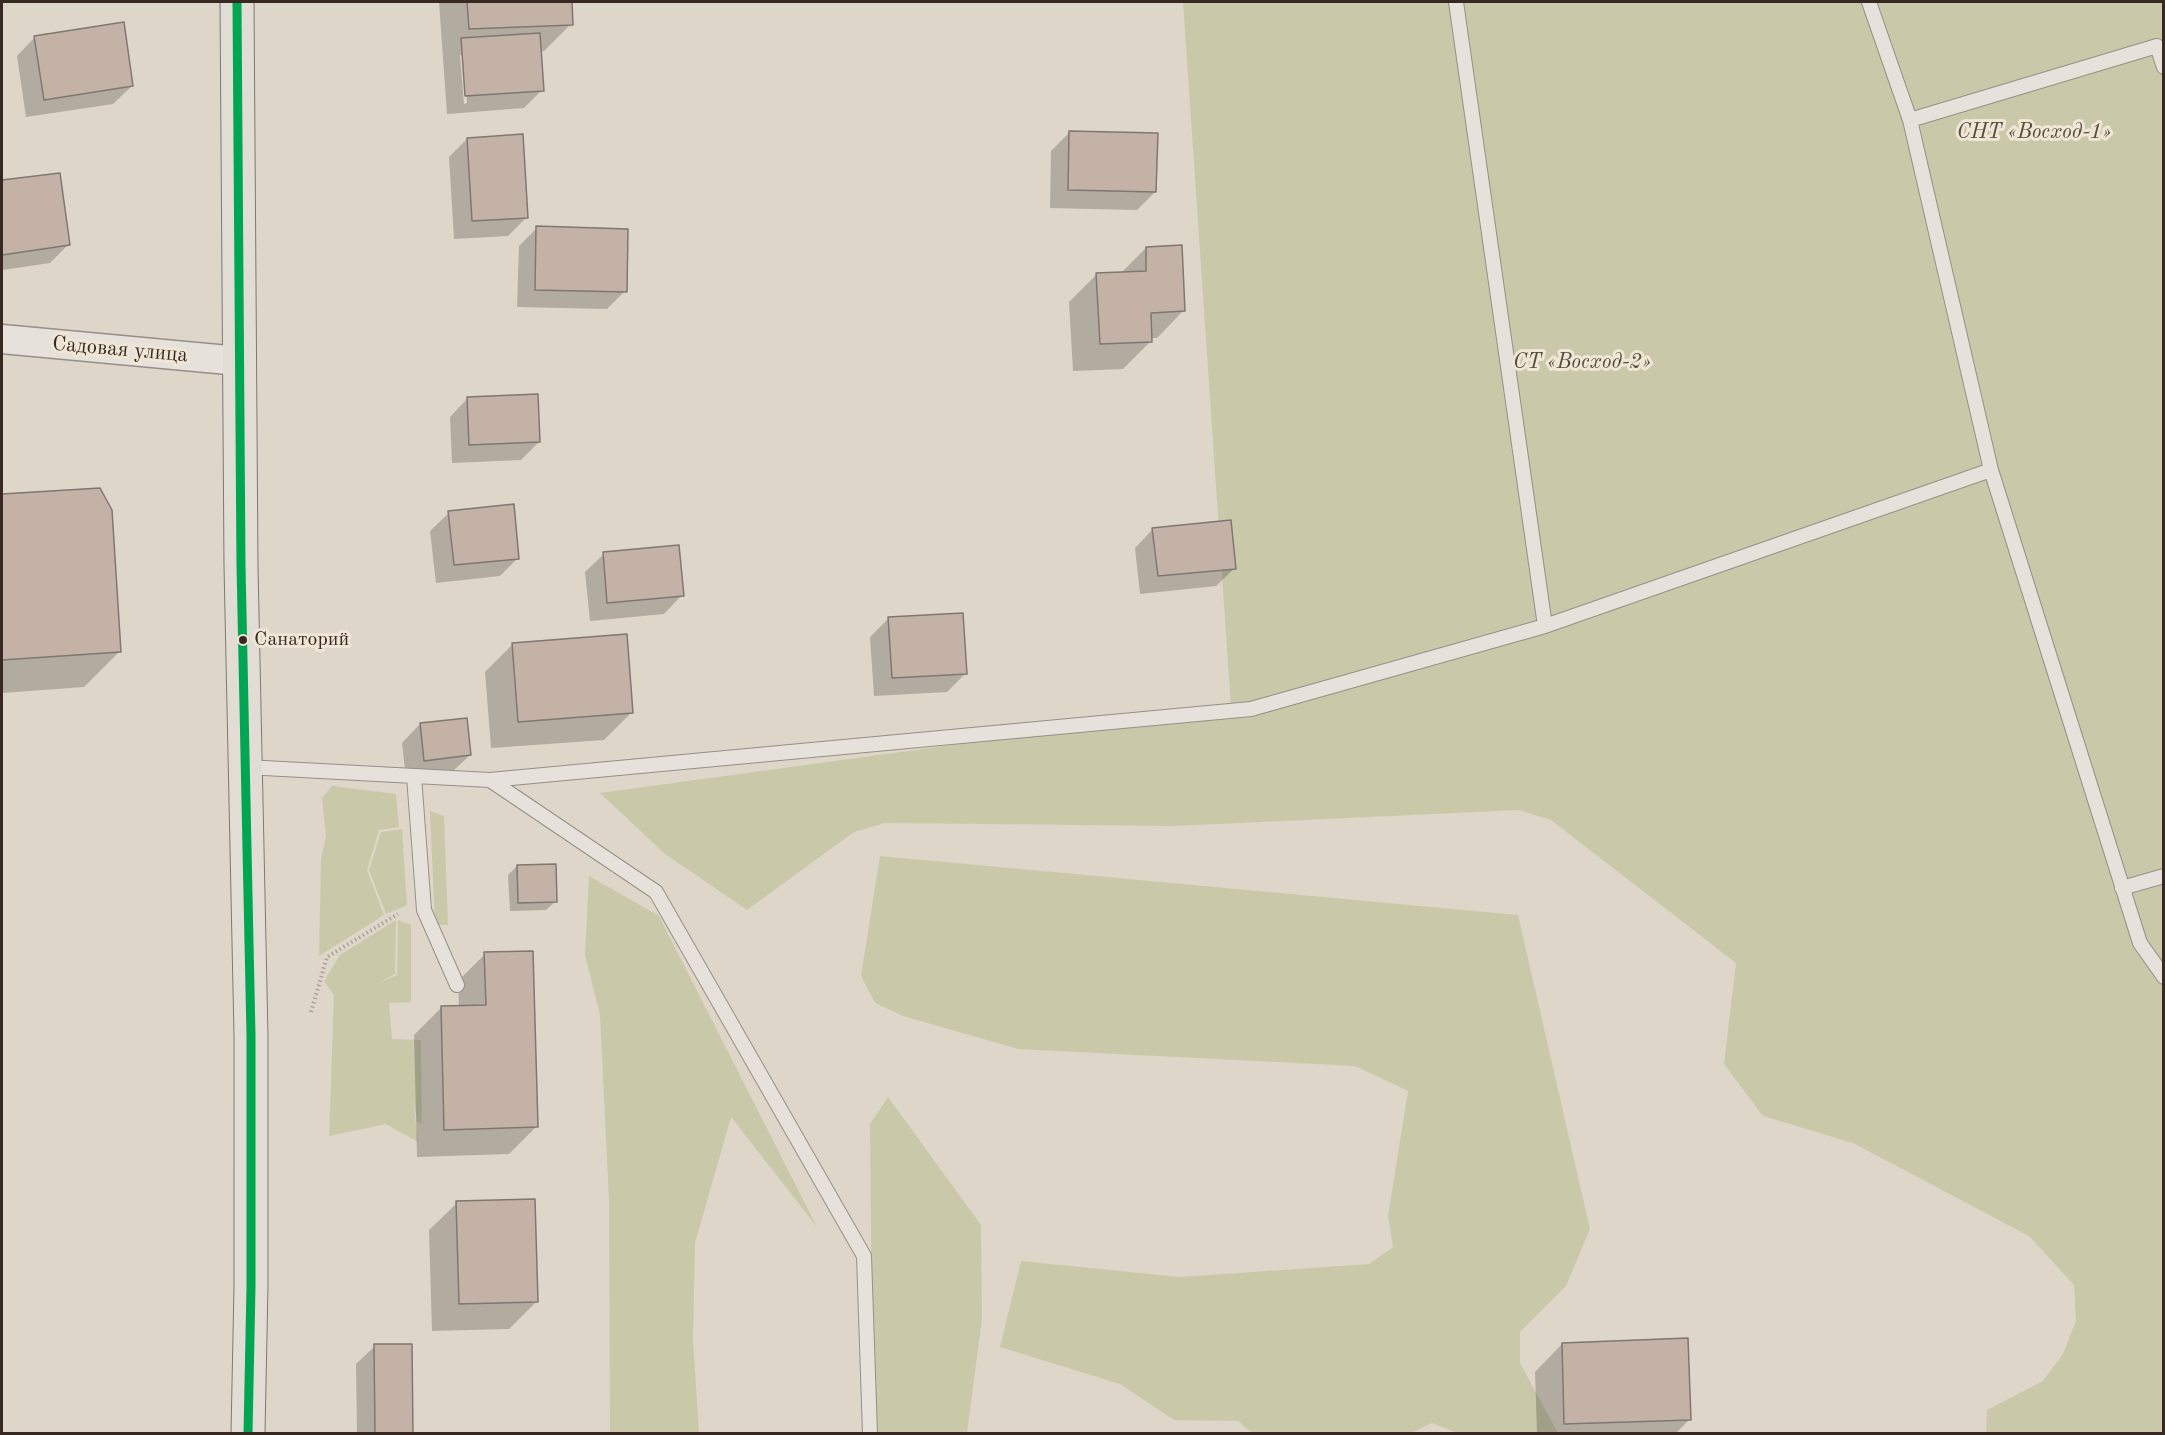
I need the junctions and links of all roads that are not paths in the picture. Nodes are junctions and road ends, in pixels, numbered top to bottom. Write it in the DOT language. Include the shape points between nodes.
graph roads {
  1 [pos="237,2"];
  2 [pos="1456,2"];
  3 [pos="1869,2"];
  4 [pos="2163,67"];
  5 [pos="1910,120"];
  6 [pos="2,339"];
  7 [pos="239,361"];
  8 [pos="1991,470"];
  9 [pos="1545,626"];
  10 [pos="245,767"];
  11 [pos="414,776"];
  12 [pos="490,780"];
  13 [pos="2163,876"];
  14 [pos="2122,888"];
  15 [pos="2163,977"];
  16 [pos="457,985"];
  17 [pos="248,1434"];
  18 [pos="870,1434"];
  1 -- 7 [label="main road"];
  2 -- 9 [label="lane"];
  3 -- 5 [label="lane"];
  4 -- 5 [label="lane" via="2157,46"];
  5 -- 8 [label="lane"];
  6 -- 7 [label="street, Садовая улица"];
  7 -- 10 [label="main road"];
  8 -- 9 [label="lane"];
  8 -- 14 [label="lane"];
  9 -- 12 [label="lane" via="1251,709"];
  10 -- 11 [label="lane"];
  10 -- 17 [label="main road" via="251,1072"];
  11 -- 12 [label="lane"];
  11 -- 16 [label="lane" via="424,910"];
  12 -- 18 [label="lane" via="656,892 864,1256"];
  13 -- 14 [label="lane"];
  14 -- 15 [label="lane" via="2139,943"];
}
